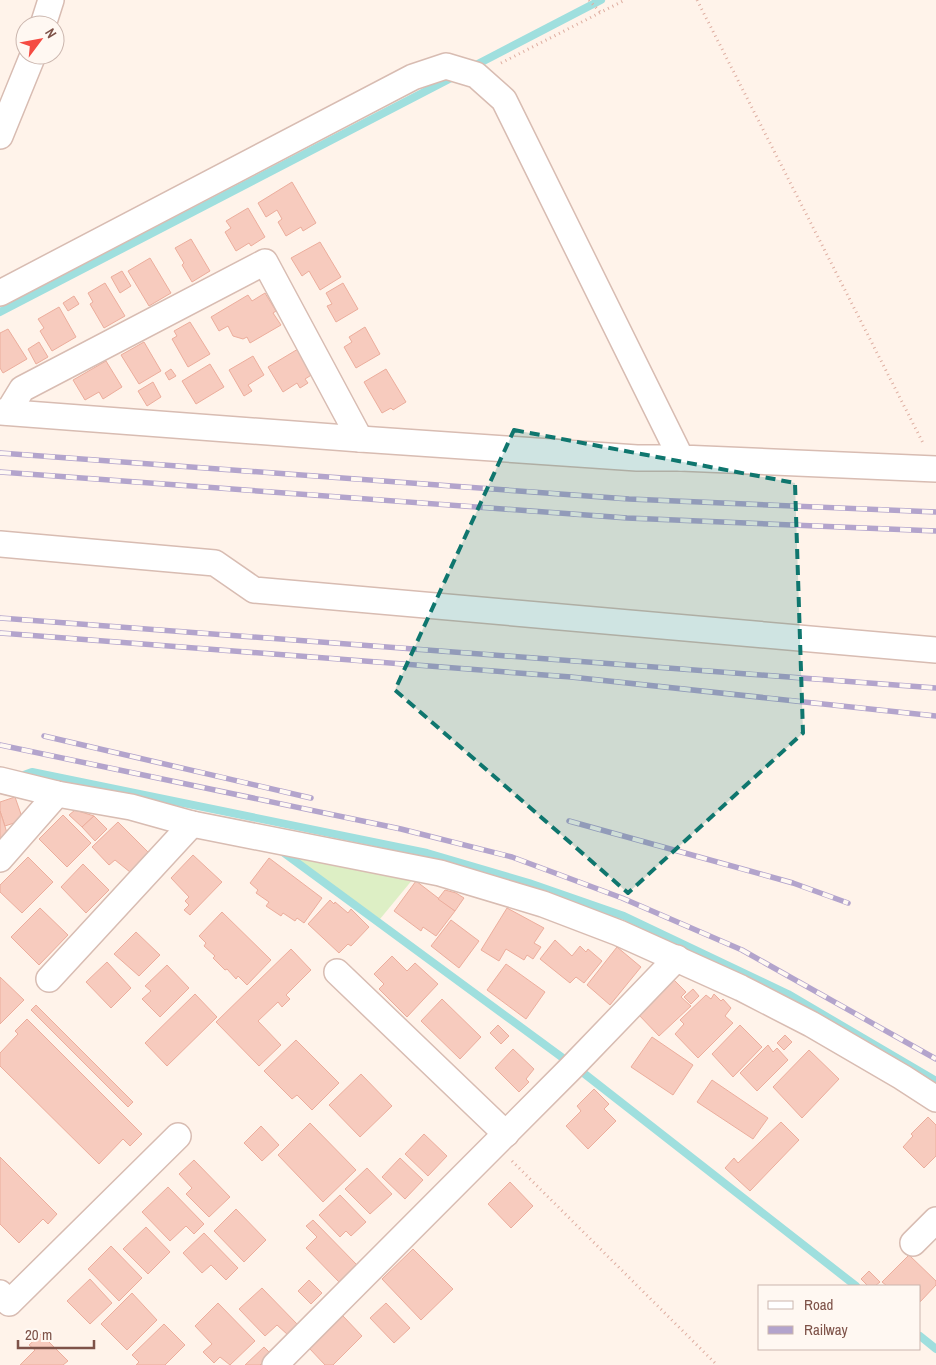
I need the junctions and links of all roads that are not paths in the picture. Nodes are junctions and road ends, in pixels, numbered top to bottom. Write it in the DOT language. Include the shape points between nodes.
graph roads {
  1 [pos="51,0"];
  2 [pos="46,15"];
  3 [pos="29,65"];
  4 [pos="0,136"];
  5 [pos="0,293"];
  6 [pos="4,412"];
  7 [pos="360,440"];
  8 [pos="680,458"];
  9 [pos="932,459"];
  10 [pos="0,544"];
  11 [pos="936,650"];
  12 [pos="0,780"];
  13 [pos="58,794"];
  14 [pos="192,824"];
  15 [pos="0,859"];
  16 [pos="677,958"];
  17 [pos="337,972"];
  18 [pos="49,979"];
  19 [pos="936,1099"];
  20 [pos="178,1136"];
  21 [pos="501,1139"];
  22 [pos="936,1220"];
  23 [pos="913,1243"];
  24 [pos="0,1294"];
  25 [pos="275,1365"];
  1 -- 2 [label="street"];
  3 -- 4 [label="street"];
  5 -- 8 [label="street" via="413,77 446,66 476,75 504,100"];
  6 -- 7 [label="street"];
  6 -- 7 [label="street" via="22,389 265,262"];
  7 -- 8 [label="street"];
  8 -- 9 [label="street"];
  10 -- 11 [label="street" via="214,563 254,590"];
  12 -- 13 [label="street"];
  13 -- 14 [label="street" via="131,807"];
  13 -- 15 [label="street"];
  14 -- 16 [label="street" via="440,873 543,904"];
  14 -- 18 [label="street"];
  16 -- 19 [label="street" via="811,1024"];
  16 -- 21 [label="street"];
  17 -- 21 [label="street"];
  20 -- 24 [label="street" via="9,1303"];
  21 -- 25 [label="street"];
  22 -- 23 [label="street"];
}
